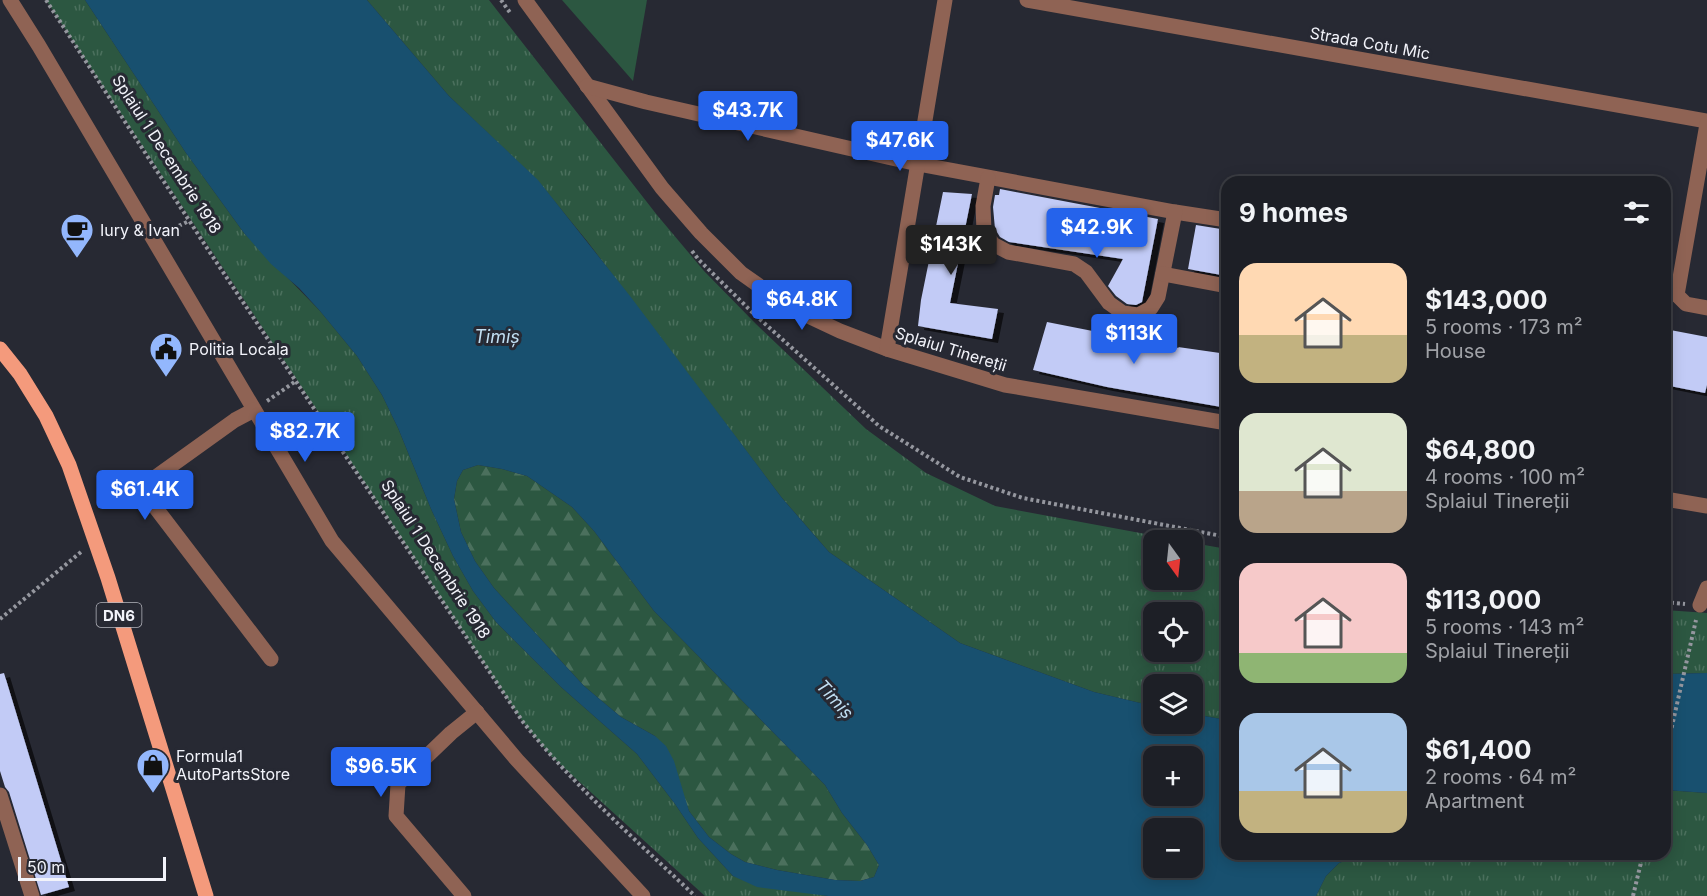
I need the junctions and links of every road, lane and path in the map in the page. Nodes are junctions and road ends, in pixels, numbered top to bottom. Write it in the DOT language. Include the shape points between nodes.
graph roads {
  1 [pos="9,0"];
  2 [pos="46,0"];
  3 [pos="525,0"];
  4 [pos="945,0"];
  5 [pos="1027,0"];
  6 [pos="587,86"];
  7 [pos="1707,122"];
  8 [pos="918,164"];
  9 [pos="988,178"];
  10 [pos="1174,212"];
  11 [pos="1221,219"];
  12 [pos="189,221"];
  13 [pos="161,234"];
  14 [pos="1163,274"];
  15 [pos="1221,285"];
  16 [pos="1671,294"];
  17 [pos="1707,308"];
  18 [pos="0,349"];
  19 [pos="887,349"];
  20 [pos="296,381"];
  21 [pos="254,410"];
  22 [pos="1221,422"];
  23 [pos="1671,500"];
  24 [pos="1707,506"];
  25 [pos="81,552"];
  26 [pos="1707,588"];
  27 [pos="1699,610"];
  28 [pos="0,619"];
  29 [pos="270,659"];
  30 [pos="477,712"];
  31 [pos="1671,731"];
  32 [pos="0,795"];
  33 [pos="1642,860"];
  34 [pos="32,896"];
  35 [pos="206,896"];
  36 [pos="464,896"];
  37 [pos="643,896"];
  38 [pos="695,896"];
  39 [pos="1634,896"];
  1 -- 21 [label="street"];
  2 -- 12 [label="path, Splaiul 1 Decembrie 1918"];
  3 -- 6 [label="street, Splaiul Tinereții"];
  4 -- 8 [label="street"];
  5 -- 7 [label="street, Strada Cotu Mic"];
  6 -- 8 [label="street"];
  6 -- 19 [label="street, Splaiul Tinereții" via="662,188 741,273 789,307"];
  7 -- 16 [label="street"];
  8 -- 9 [label="street"];
  8 -- 19 [label="street"];
  9 -- 10 [label="street"];
  9 -- 14 [label="street" via="984,231 993,244 1008,252 1074,264 1086,272 1108,303 1123,313 1138,315 1151,308"];
  10 -- 11 [label="street"];
  10 -- 14 [label="street"];
  12 -- 13 [label="path"];
  12 -- 20 [label="path, Splaiul 1 Decembrie 1918"];
  14 -- 15 [label="street"];
  16 -- 17 [label="street" via="1686,304"];
  18 -- 35 [label="main road, DN6" via="46,416 69,465"];
  19 -- 22 [label="street, Splaiul Tinereții" via="1005,385"];
  20 -- 21 [label="path"];
  20 -- 38 [label="path, Splaiul 1 Decembrie 1918" via="523,722 551,756"];
  21 -- 29 [label="street" via="158,476 148,487 156,507"];
  21 -- 30 [label="street" via="332,541"];
  23 -- 24 [label="street"];
  25 -- 28 [label="path"];
  26 -- 27 [label="street"];
  27 -- 31 [label="path"];
  30 -- 36 [label="street" via="398,784 396,816"];
  30 -- 37 [label="street"];
  32 -- 34 [label="street"];
  33 -- 39 [label="path"];
}
